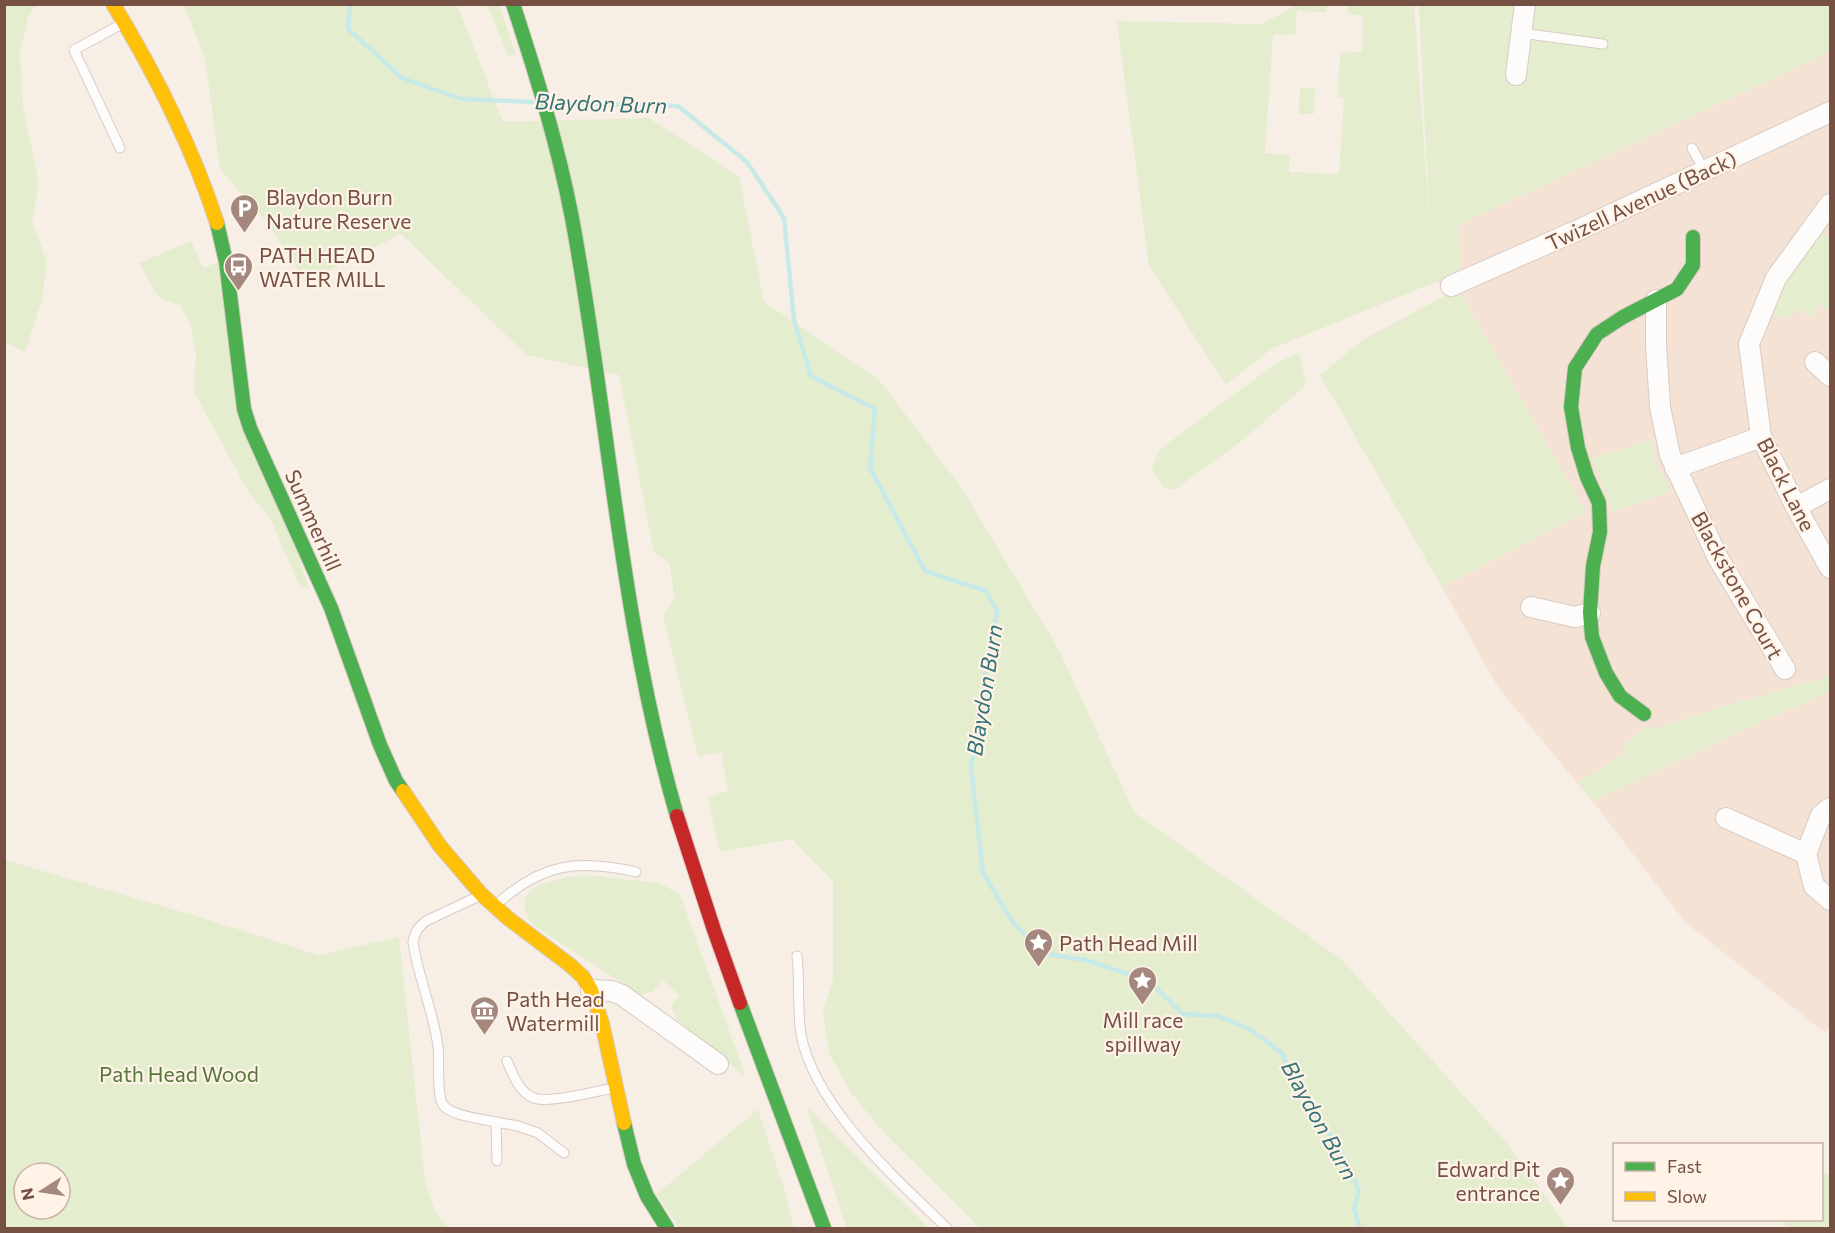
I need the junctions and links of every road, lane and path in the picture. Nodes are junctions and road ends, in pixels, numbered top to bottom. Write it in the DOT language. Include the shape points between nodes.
graph roads {
  1 [pos="113,4"];
  2 [pos="513,4"];
  3 [pos="1525,4"];
  4 [pos="124,22"];
  5 [pos="1521,33"];
  6 [pos="1603,44"];
  7 [pos="1516,75"];
  8 [pos="1830,112"];
  9 [pos="120,148"];
  10 [pos="1692,148"];
  11 [pos="1704,170"];
  12 [pos="1830,204"];
  13 [pos="1692,237"];
  14 [pos="1452,288"];
  15 [pos="1656,300"];
  16 [pos="1815,362"];
  17 [pos="1830,376"];
  18 [pos="1761,437"];
  19 [pos="1675,468"];
  20 [pos="1830,489"];
  21 [pos="1796,507"];
  22 [pos="1830,568"];
  23 [pos="1531,607"];
  24 [pos="1590,613"];
  25 [pos="1785,669"];
  26 [pos="1644,714"];
  27 [pos="1830,808"];
  28 [pos="1726,819"];
  29 [pos="1806,854"];
  30 [pos="636,872"];
  31 [pos="481,894"];
  32 [pos="1830,900"];
  33 [pos="495,906"];
  34 [pos="797,956"];
  35 [pos="591,990"];
  36 [pos="507,1061"];
  37 [pos="718,1064"];
  38 [pos="615,1088"];
  39 [pos="496,1122"];
  40 [pos="564,1153"];
  41 [pos="497,1161"];
  42 [pos="667,1228"];
  43 [pos="824,1228"];
  44 [pos="947,1228"];
  1 -- 4 [label="street, Summerhill"];
  2 -- 43 [label="street" via="567,194 636,640 658,742 696,878"];
  3 -- 5 [label="street"];
  4 -- 9 [label="lane" via="74,50"];
  4 -- 31 [label="street, Summerhill" via="169,106 219,226 242,400 250,428 327,598 396,781 440,846"];
  5 -- 6 [label="lane"];
  5 -- 7 [label="street"];
  8 -- 11 [label="street, Twizell Avenue (Back)"];
  10 -- 11 [label="lane"];
  11 -- 14 [label="street, Twizell Avenue (Back)"];
  12 -- 18 [label="street, Black Lane" via="1776,278 1749,344"];
  13 -- 15 [label="street" via="1693,265 1677,289"];
  15 -- 19 [label="street, Blackstone Court" via="1660,407"];
  15 -- 24 [label="street" via="1596,334 1575,368 1571,407 1578,448 1599,503"];
  16 -- 17 [label="street"];
  18 -- 19 [label="street"];
  18 -- 21 [label="street, Black Lane"];
  19 -- 25 [label="street, Blackstone Court" via="1718,558"];
  20 -- 21 [label="street"];
  21 -- 22 [label="street, Black Lane"];
  23 -- 24 [label="street" via="1575,617"];
  24 -- 26 [label="street" via="1592,637 1606,672 1620,696"];
  27 -- 29 [label="street" via="1821,815"];
  28 -- 29 [label="street"];
  29 -- 32 [label="street" via="1814,886"];
  30 -- 33 [label="lane" via="608,866 557,868 518,887"];
  31 -- 33 [label="street, Summerhill"];
  31 -- 39 [label="lane" via="426,921 414,933 413,942 438,1045 442,1104 452,1112"];
  33 -- 35 [label="street, Summerhill" via="570,965"];
  34 -- 44 [label="lane" via="801,1034 820,1083 872,1152"];
  35 -- 37 [label="street" via="622,994 656,1011"];
  35 -- 38 [label="street"];
  36 -- 38 [label="lane" via="521,1088 540,1100"];
  38 -- 42 [label="street" via="634,1164 647,1196"];
  39 -- 40 [label="lane" via="538,1133"];
  39 -- 41 [label="lane"];
}
